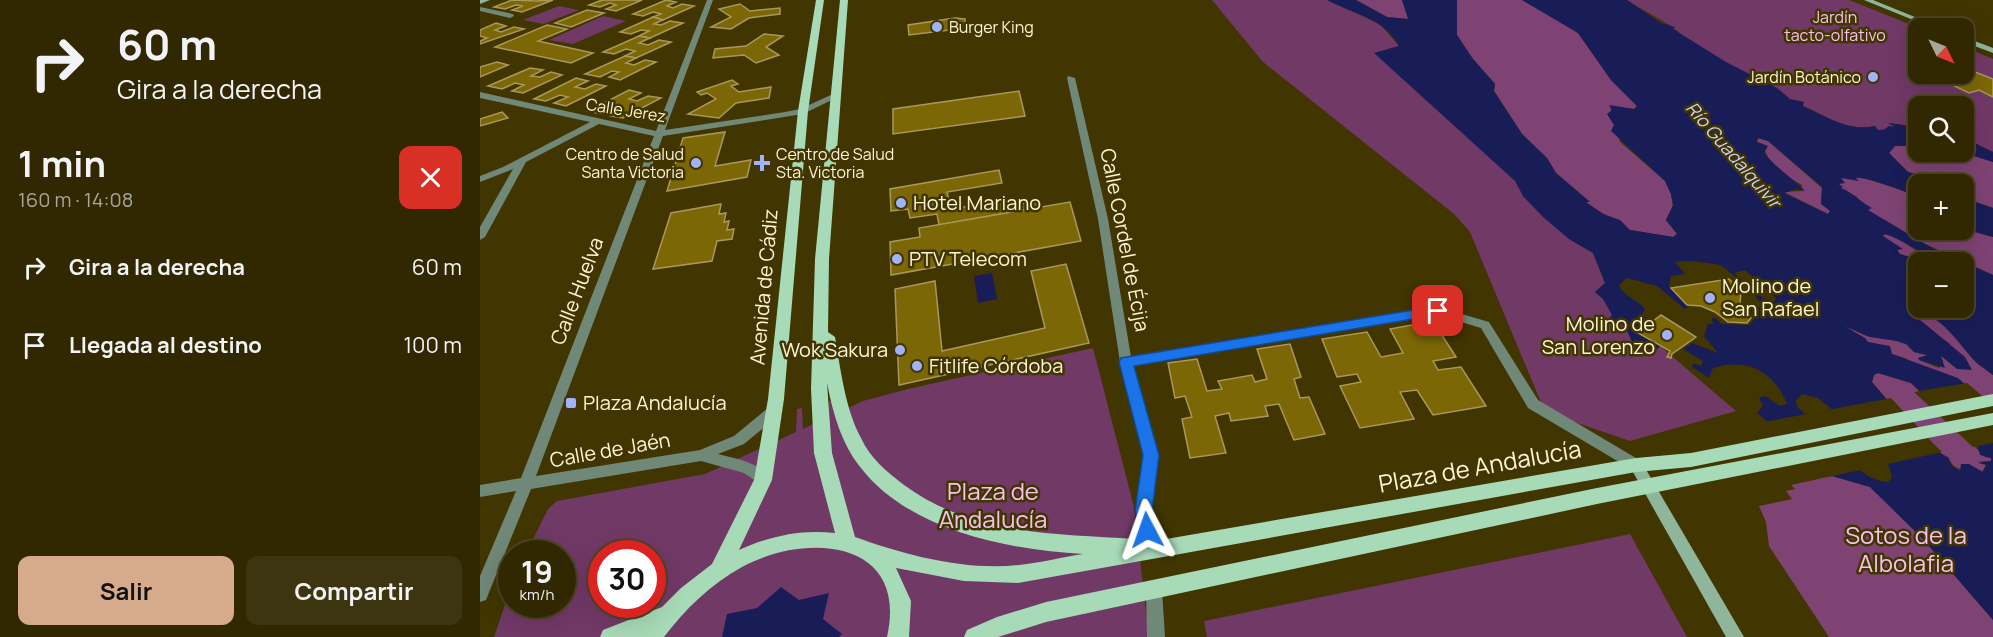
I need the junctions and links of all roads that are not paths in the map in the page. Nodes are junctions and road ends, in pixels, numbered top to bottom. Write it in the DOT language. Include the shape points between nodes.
graph roads {
  1 [pos="487,0"];
  2 [pos="710,0"];
  3 [pos="820,0"];
  4 [pos="844,0"];
  5 [pos="1867,0"];
  6 [pos="480,2"];
  7 [pos="480,9"];
  8 [pos="510,16"];
  9 [pos="1913,18"];
  10 [pos="1974,43"];
  11 [pos="1993,51"];
  12 [pos="1071,78"];
  13 [pos="480,94"];
  14 [pos="836,96"];
  15 [pos="495,98"];
  16 [pos="480,105"];
  17 [pos="803,111"];
  18 [pos="596,122"];
  19 [pos="659,134"];
  20 [pos="522,161"];
  21 [pos="480,179"];
  22 [pos="480,237"];
  23 [pos="822,307"];
  24 [pos="1126,362"];
  25 [pos="1993,400"];
  26 [pos="774,411"];
  27 [pos="1993,419"];
  28 [pos="701,455"];
  29 [pos="1636,465"];
  30 [pos="763,480"];
  31 [pos="526,484"];
  32 [pos="1650,488"];
  33 [pos="480,491"];
  34 [pos="847,542"];
  35 [pos="1150,550"];
  36 [pos="872,553"];
  37 [pos="720,569"];
  38 [pos="1154,590"];
  39 [pos="480,595"];
  40 [pos="667,615"];
  41 [pos="611,637"];
  42 [pos="651,637"];
  43 [pos="898,637"];
  44 [pos="975,637"];
  45 [pos="1156,637"];
  46 [pos="1736,637"];
  1 -- 6 [label="street"];
  2 -- 19 [label="street, Calle Huelva"];
  3 -- 17 [label="main road, Avenida de Cádiz"];
  4 -- 14 [label="main road"];
  5 -- 9 [label="street"];
  7 -- 8 [label="street"];
  10 -- 11 [label="street"];
  12 -- 24 [label="street, Calle Cordel de Écija" via="1103,219"];
  13 -- 15 [label="street, Calle Jerez"];
  14 -- 17 [label="street, Calle Jerez"];
  14 -- 23 [label="main road" via="822,259"];
  15 -- 16 [label="street"];
  15 -- 18 [label="street, Calle Jerez"];
  17 -- 19 [label="street, Calle Jerez"];
  17 -- 26 [label="main road, Avenida de Cádiz"];
  18 -- 19 [label="street, Calle Jerez"];
  18 -- 20 [label="street"];
  19 -- 31 [label="street, Calle Huelva"];
  20 -- 21 [label="street"];
  20 -- 22 [label="street"];
  23 -- 34 [label="main road" via="821,435"];
  23 -- 35 [label="main road" via="844,418 855,445 891,486 916,503 985,532 1025,541"];
  24 -- 29 [label="street" via="1438,311 1485,325 1533,404"];
  24 -- 35 [label="street, Calle Cordel de Écija" via="1151,455 1143,511"];
  25 -- 29 [label="main road, Plaza de Andalucía" via="1691,459"];
  26 -- 28 [label="street, Calle de Jaén" via="739,440"];
  26 -- 30 [label="main road, Avenida de Cádiz"];
  27 -- 32 [label="main road"];
  28 -- 30 [label="street, Calle de Jaén" via="749,469"];
  28 -- 31 [label="street, Calle de Jaén"];
  29 -- 32 [label="street"];
  29 -- 35 [label="main road, Plaza de Andalucía"];
  30 -- 37 [label="main road, Avenida de Cádiz"];
  31 -- 33 [label="street, Calle de Jaén"];
  31 -- 39 [label="street, Calle Huelva"];
  32 -- 38 [label="main road"];
  32 -- 46 [label="street"];
  34 -- 36 [label="main road, Plaza de Andalucía"];
  34 -- 37 [label="main road, Plaza de Andalucía" via="818,538 786,542 753,552"];
  35 -- 36 [label="main road, Plaza de Andalucía" via="988,576"];
  36 -- 43 [label="main road, Plaza de Andalucía" via="891,573 900,595 902,623"];
  37 -- 40 [label="main road, Plaza de Andalucía"];
  38 -- 44 [label="main road" via="1046,612"];
  38 -- 45 [label="street"];
  40 -- 41 [label="main road"];
  40 -- 42 [label="main road, Plaza de Andalucía"];
}
